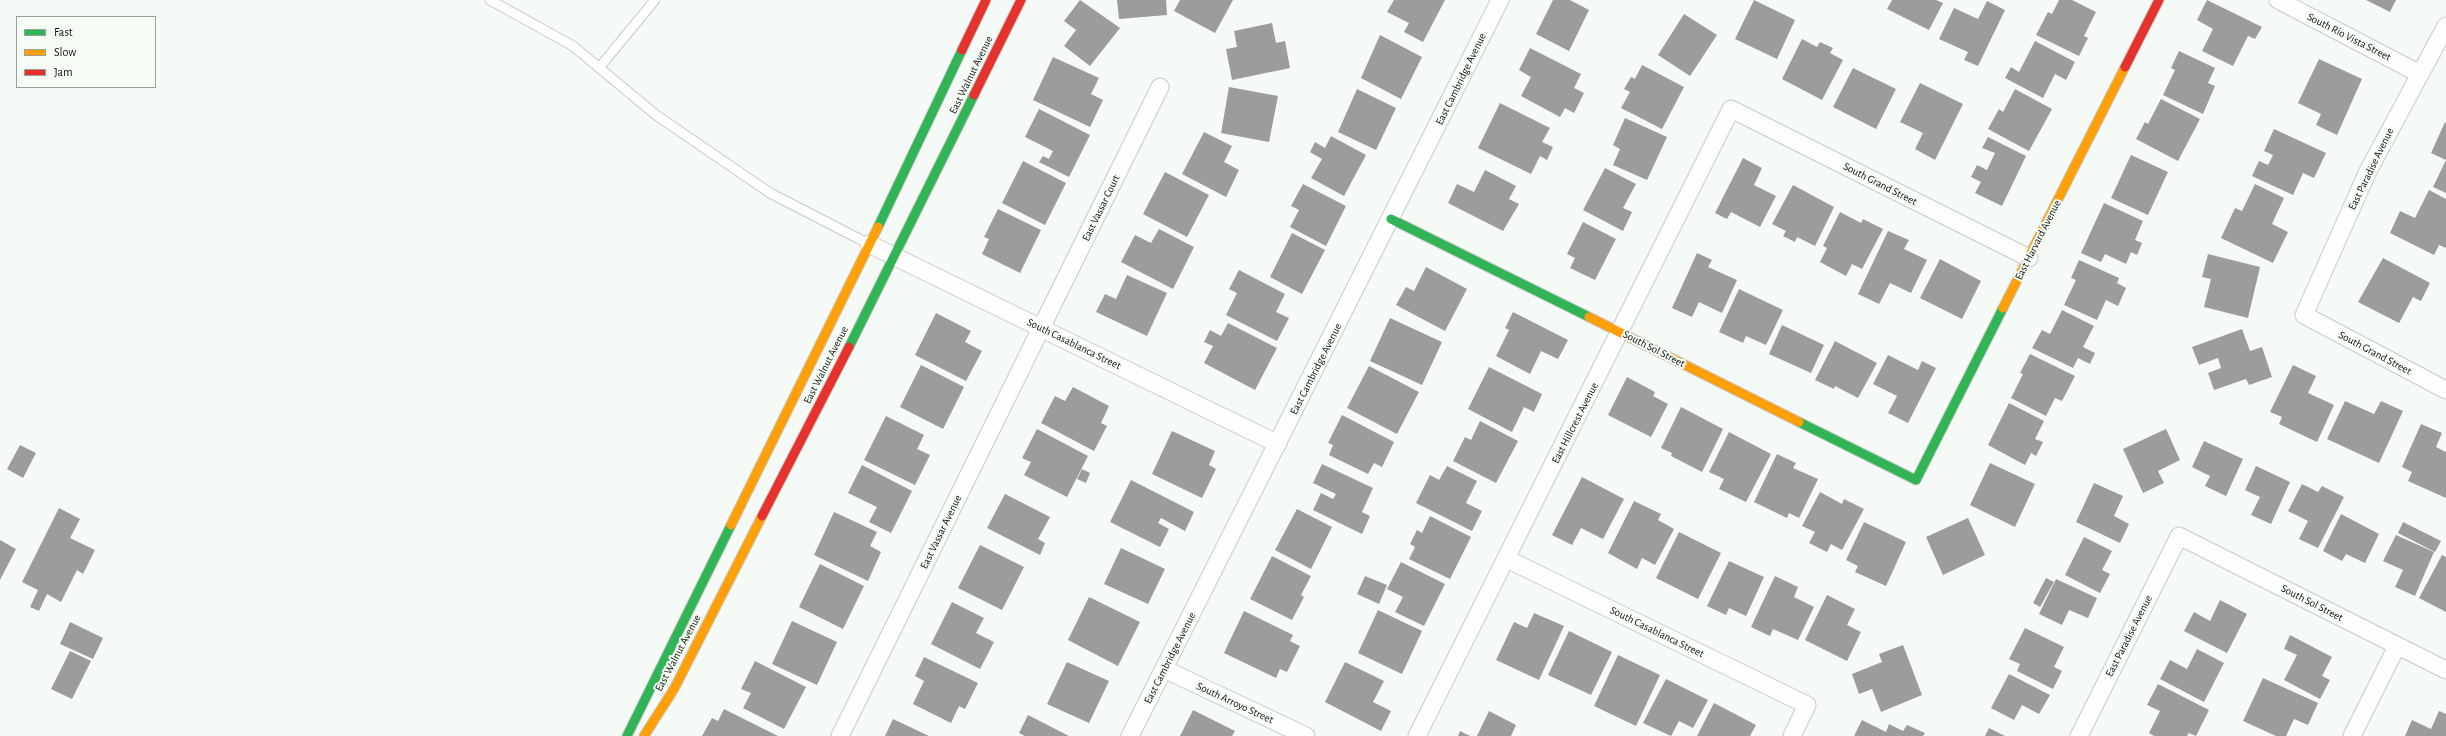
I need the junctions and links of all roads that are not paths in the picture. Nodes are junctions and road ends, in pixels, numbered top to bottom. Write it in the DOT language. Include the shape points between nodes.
graph roads {
  1 [pos="490,0"];
  2 [pos="655,0"];
  3 [pos="986,0"];
  4 [pos="1021,0"];
  5 [pos="1500,0"];
  6 [pos="2158,0"];
  7 [pos="2278,0"];
  8 [pos="2446,26"];
  9 [pos="599,68"];
  10 [pos="2420,74"];
  11 [pos="1160,87"];
  12 [pos="1731,110"];
  13 [pos="1391,219"];
  14 [pos="869,244"];
  15 [pos="895,257"];
  16 [pos="2029,258"];
  17 [pos="2304,315"];
  18 [pos="1042,328"];
  19 [pos="1620,332"];
  20 [pos="2446,390"];
  21 [pos="1278,444"];
  22 [pos="1916,480"];
  23 [pos="2178,536"];
  24 [pos="1507,559"];
  25 [pos="2397,646"];
  26 [pos="1164,669"];
  27 [pos="2446,670"];
  28 [pos="627,736"];
  29 [pos="644,736"];
  30 [pos="840,736"];
  31 [pos="1130,736"];
  32 [pos="1306,736"];
  33 [pos="1417,736"];
  34 [pos="1792,736"];
  35 [pos="2078,736"];
  36 [pos="2352,736"];
  1 -- 9 [label="lane" via="573,46"];
  2 -- 9 [label="lane"];
  3 -- 14 [label="main road, East Walnut Avenue"];
  4 -- 15 [label="main road, East Walnut Avenue"];
  5 -- 13 [label="street, East Cambridge Avenue"];
  6 -- 16 [label="main road, East Harvard Avenue"];
  7 -- 10 [label="street, South Rio Vista Street"];
  8 -- 10 [label="street, East Paradise Avenue"];
  9 -- 14 [label="lane" via="656,114 770,193"];
  10 -- 17 [label="street, East Paradise Avenue" via="2368,171"];
  11 -- 18 [label="street, East Vassar Court"];
  12 -- 16 [label="street, South Grand Street"];
  12 -- 19 [label="street, East Hillcrest Avenue"];
  13 -- 19 [label="main road, South Sol Street"];
  13 -- 21 [label="street, East Cambridge Avenue"];
  14 -- 15 [label="street, South Casablanca Street"];
  14 -- 28 [label="main road, East Walnut Avenue"];
  15 -- 18 [label="street, South Casablanca Street"];
  15 -- 29 [label="main road, East Walnut Avenue" via="674,689"];
  16 -- 22 [label="main road, East Harvard Avenue"];
  17 -- 20 [label="street, South Grand Street"];
  18 -- 21 [label="street, South Casablanca Street"];
  18 -- 30 [label="street, East Vassar Avenue"];
  19 -- 22 [label="main road, South Sol Street"];
  19 -- 24 [label="street, East Hillcrest Avenue"];
  21 -- 26 [label="street, East Cambridge Avenue"];
  23 -- 25 [label="street, South Sol Street"];
  23 -- 35 [label="street, East Paradise Avenue"];
  24 -- 33 [label="street, East Hillcrest Avenue"];
  24 -- 34 [label="street, South Casablanca Street" via="1807,705"];
  25 -- 27 [label="street, South Sol Street"];
  25 -- 36 [label="street"];
  26 -- 31 [label="street, East Cambridge Avenue"];
  26 -- 32 [label="street, South Arroyo Street"];
}
